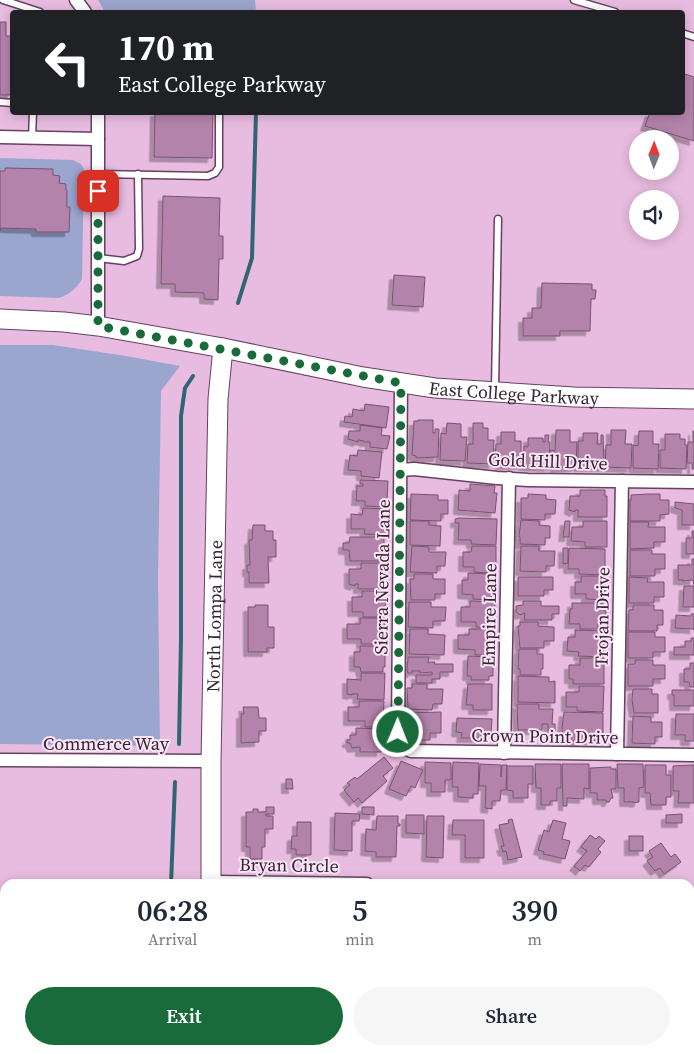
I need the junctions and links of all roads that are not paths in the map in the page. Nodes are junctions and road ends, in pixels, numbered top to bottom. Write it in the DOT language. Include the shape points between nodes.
graph roads {
  1 [pos="3,0"];
  2 [pos="574,0"];
  3 [pos="34,10"];
  4 [pos="608,10"];
  5 [pos="33,115"];
  6 [pos="98,115"];
  7 [pos="219,115"];
  8 [pos="0,137"];
  9 [pos="32,138"];
  10 [pos="98,139"];
  11 [pos="98,174"];
  12 [pos="138,174"];
  13 [pos="498,219"];
  14 [pos="98,258"];
  15 [pos="0,319"];
  16 [pos="98,326"];
  17 [pos="223,348"];
  18 [pos="401,383"];
  19 [pos="495,393"];
  20 [pos="694,399"];
  21 [pos="401,470"];
  22 [pos="509,478"];
  23 [pos="622,481"];
  24 [pos="694,482"];
  25 [pos="399,742"];
  26 [pos="504,753"];
  27 [pos="617,754"];
  28 [pos="694,755"];
  29 [pos="0,760"];
  30 [pos="211,762"];
  31 [pos="211,879"];
  1 -- 3 [label="lane"];
  2 -- 4 [label="lane"];
  5 -- 9 [label="lane"];
  6 -- 10 [label="street"];
  7 -- 12 [label="lane" via="219,167 215,173 208,176"];
  8 -- 9 [label="street"];
  9 -- 10 [label="street"];
  10 -- 11 [label="street"];
  11 -- 12 [label="lane"];
  11 -- 14 [label="street"];
  12 -- 14 [label="lane" via="137,256 124,261"];
  13 -- 19 [label="lane"];
  14 -- 16 [label="street"];
  15 -- 16 [label="main road, East College Parkway"];
  16 -- 17 [label="main road, East College Parkway"];
  17 -- 18 [label="main road, East College Parkway"];
  17 -- 30 [label="main road, North Lompa Lane" via="218,399"];
  18 -- 19 [label="main road, East College Parkway"];
  18 -- 21 [label="street, Sierra Nevada Lane"];
  19 -- 20 [label="main road, East College Parkway" via="574,398"];
  21 -- 22 [label="street, Gold Hill Drive"];
  21 -- 25 [label="street, Sierra Nevada Lane"];
  22 -- 23 [label="street, Gold Hill Drive"];
  22 -- 26 [label="street, Empire Lane"];
  23 -- 24 [label="street, Gold Hill Drive"];
  23 -- 27 [label="street, Trojan Drive"];
  25 -- 26 [label="street, Crown Point Drive" via="411,751"];
  26 -- 27 [label="street, Crown Point Drive"];
  27 -- 28 [label="street, Crown Point Drive"];
  29 -- 30 [label="street, Commerce Way"];
  30 -- 31 [label="main road, North Lompa Lane"];
}
